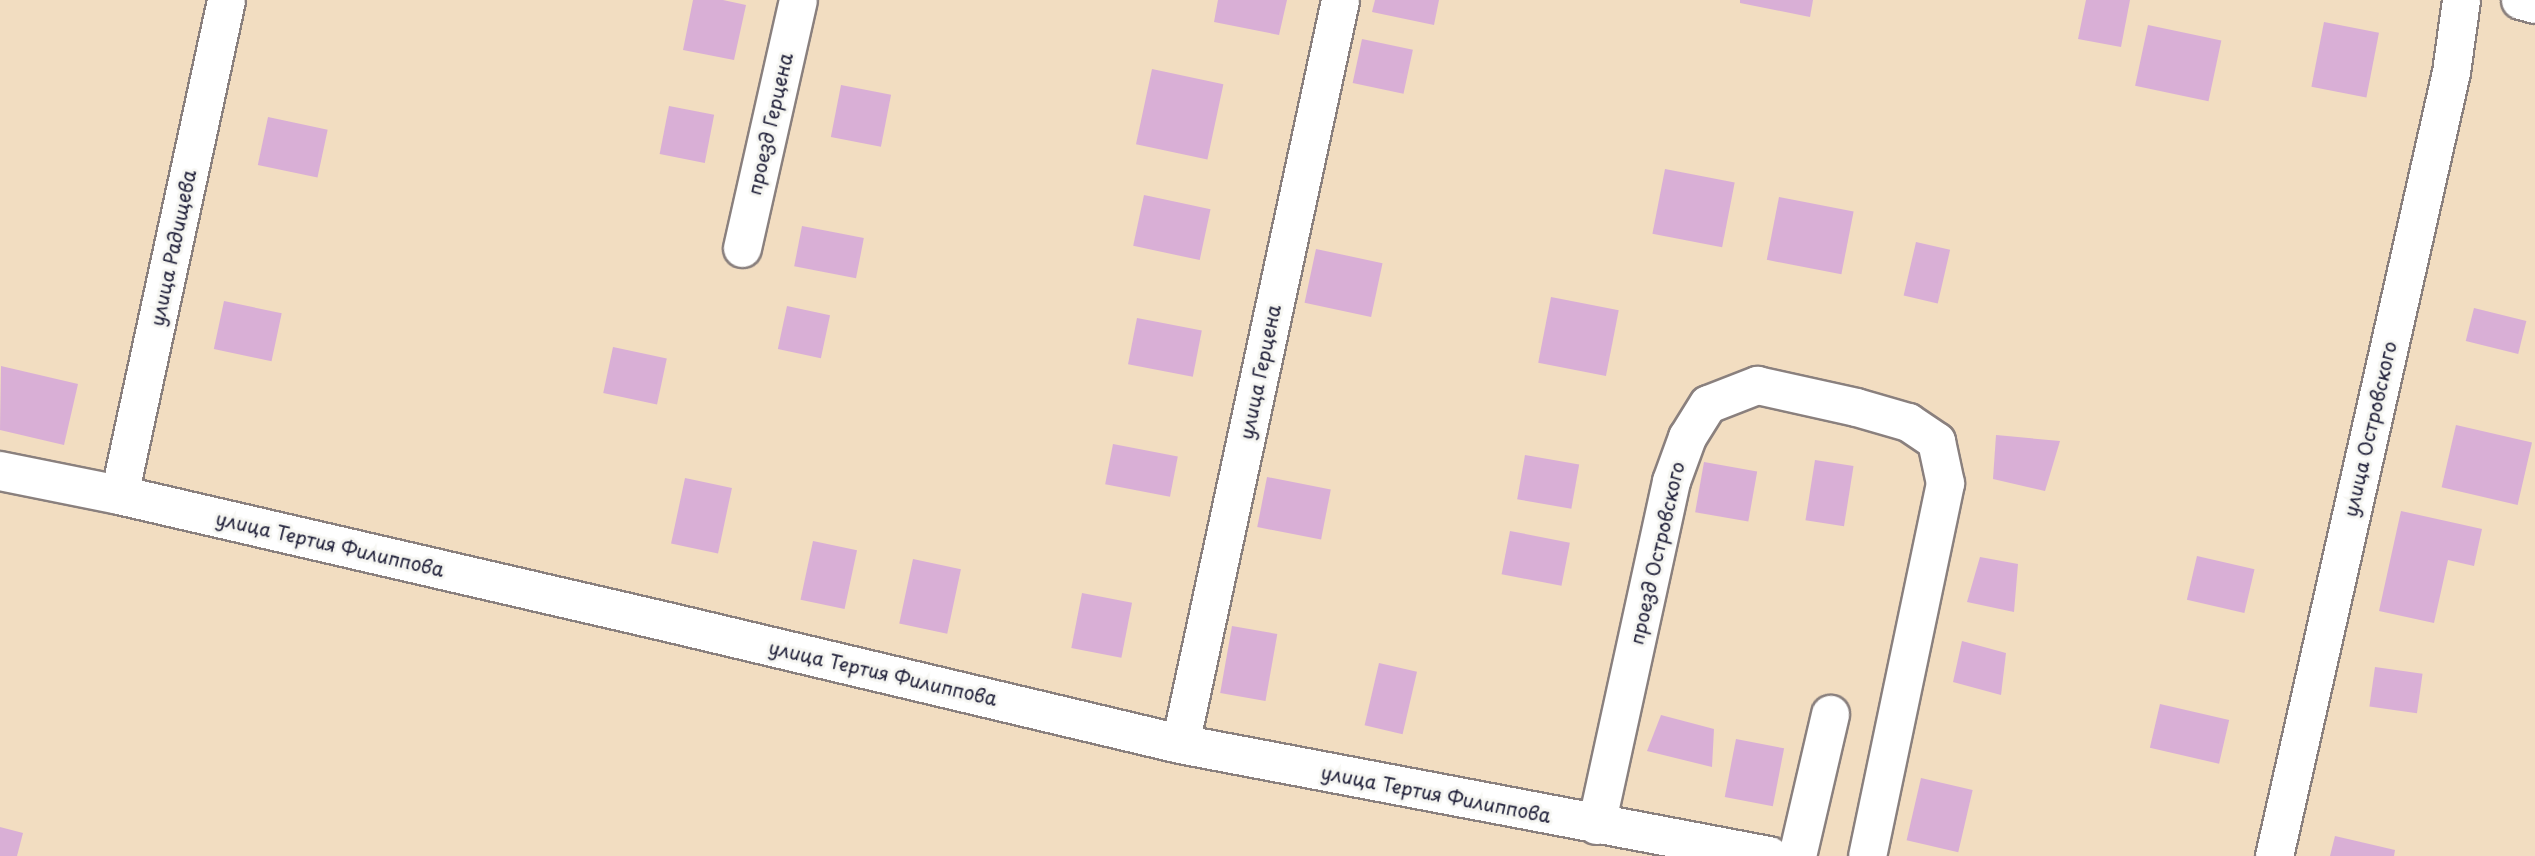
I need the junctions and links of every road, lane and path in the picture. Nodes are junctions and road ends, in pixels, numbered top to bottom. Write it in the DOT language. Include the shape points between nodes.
graph roads {
  1 [pos="226,0"];
  2 [pos="798,0"];
  3 [pos="1340,0"];
  4 [pos="2461,0"];
  5 [pos="2520,0"];
  6 [pos="2535,4"];
  7 [pos="743,248"];
  8 [pos="0,471"];
  9 [pos="119,495"];
  10 [pos="1830,714"];
  11 [pos="1180,744"];
  12 [pos="1597,825"];
  13 [pos="1769,856"];
  14 [pos="1797,856"];
  15 [pos="1867,856"];
  16 [pos="2274,856"];
  1 -- 9 [label="street, улица Радищева"];
  2 -- 7 [label="street, проезд Герцена"];
  3 -- 11 [label="street, улица Герцена"];
  4 -- 16 [label="street, улица Островского" via="2451,72"];
  5 -- 6 [label="street"];
  8 -- 9 [label="street, улица Тертия Филиппова"];
  9 -- 11 [label="street, улица Тертия Филиппова"];
  10 -- 14 [label="street"];
  11 -- 12 [label="street, улица Тертия Филиппова"];
  12 -- 13 [label="street, улица Тертия Филиппова"];
  12 -- 15 [label="street, проезд Островского" via="1671,481 1687,437 1708,404 1757,385 1908,422 1937,441 1945,483"];
}
